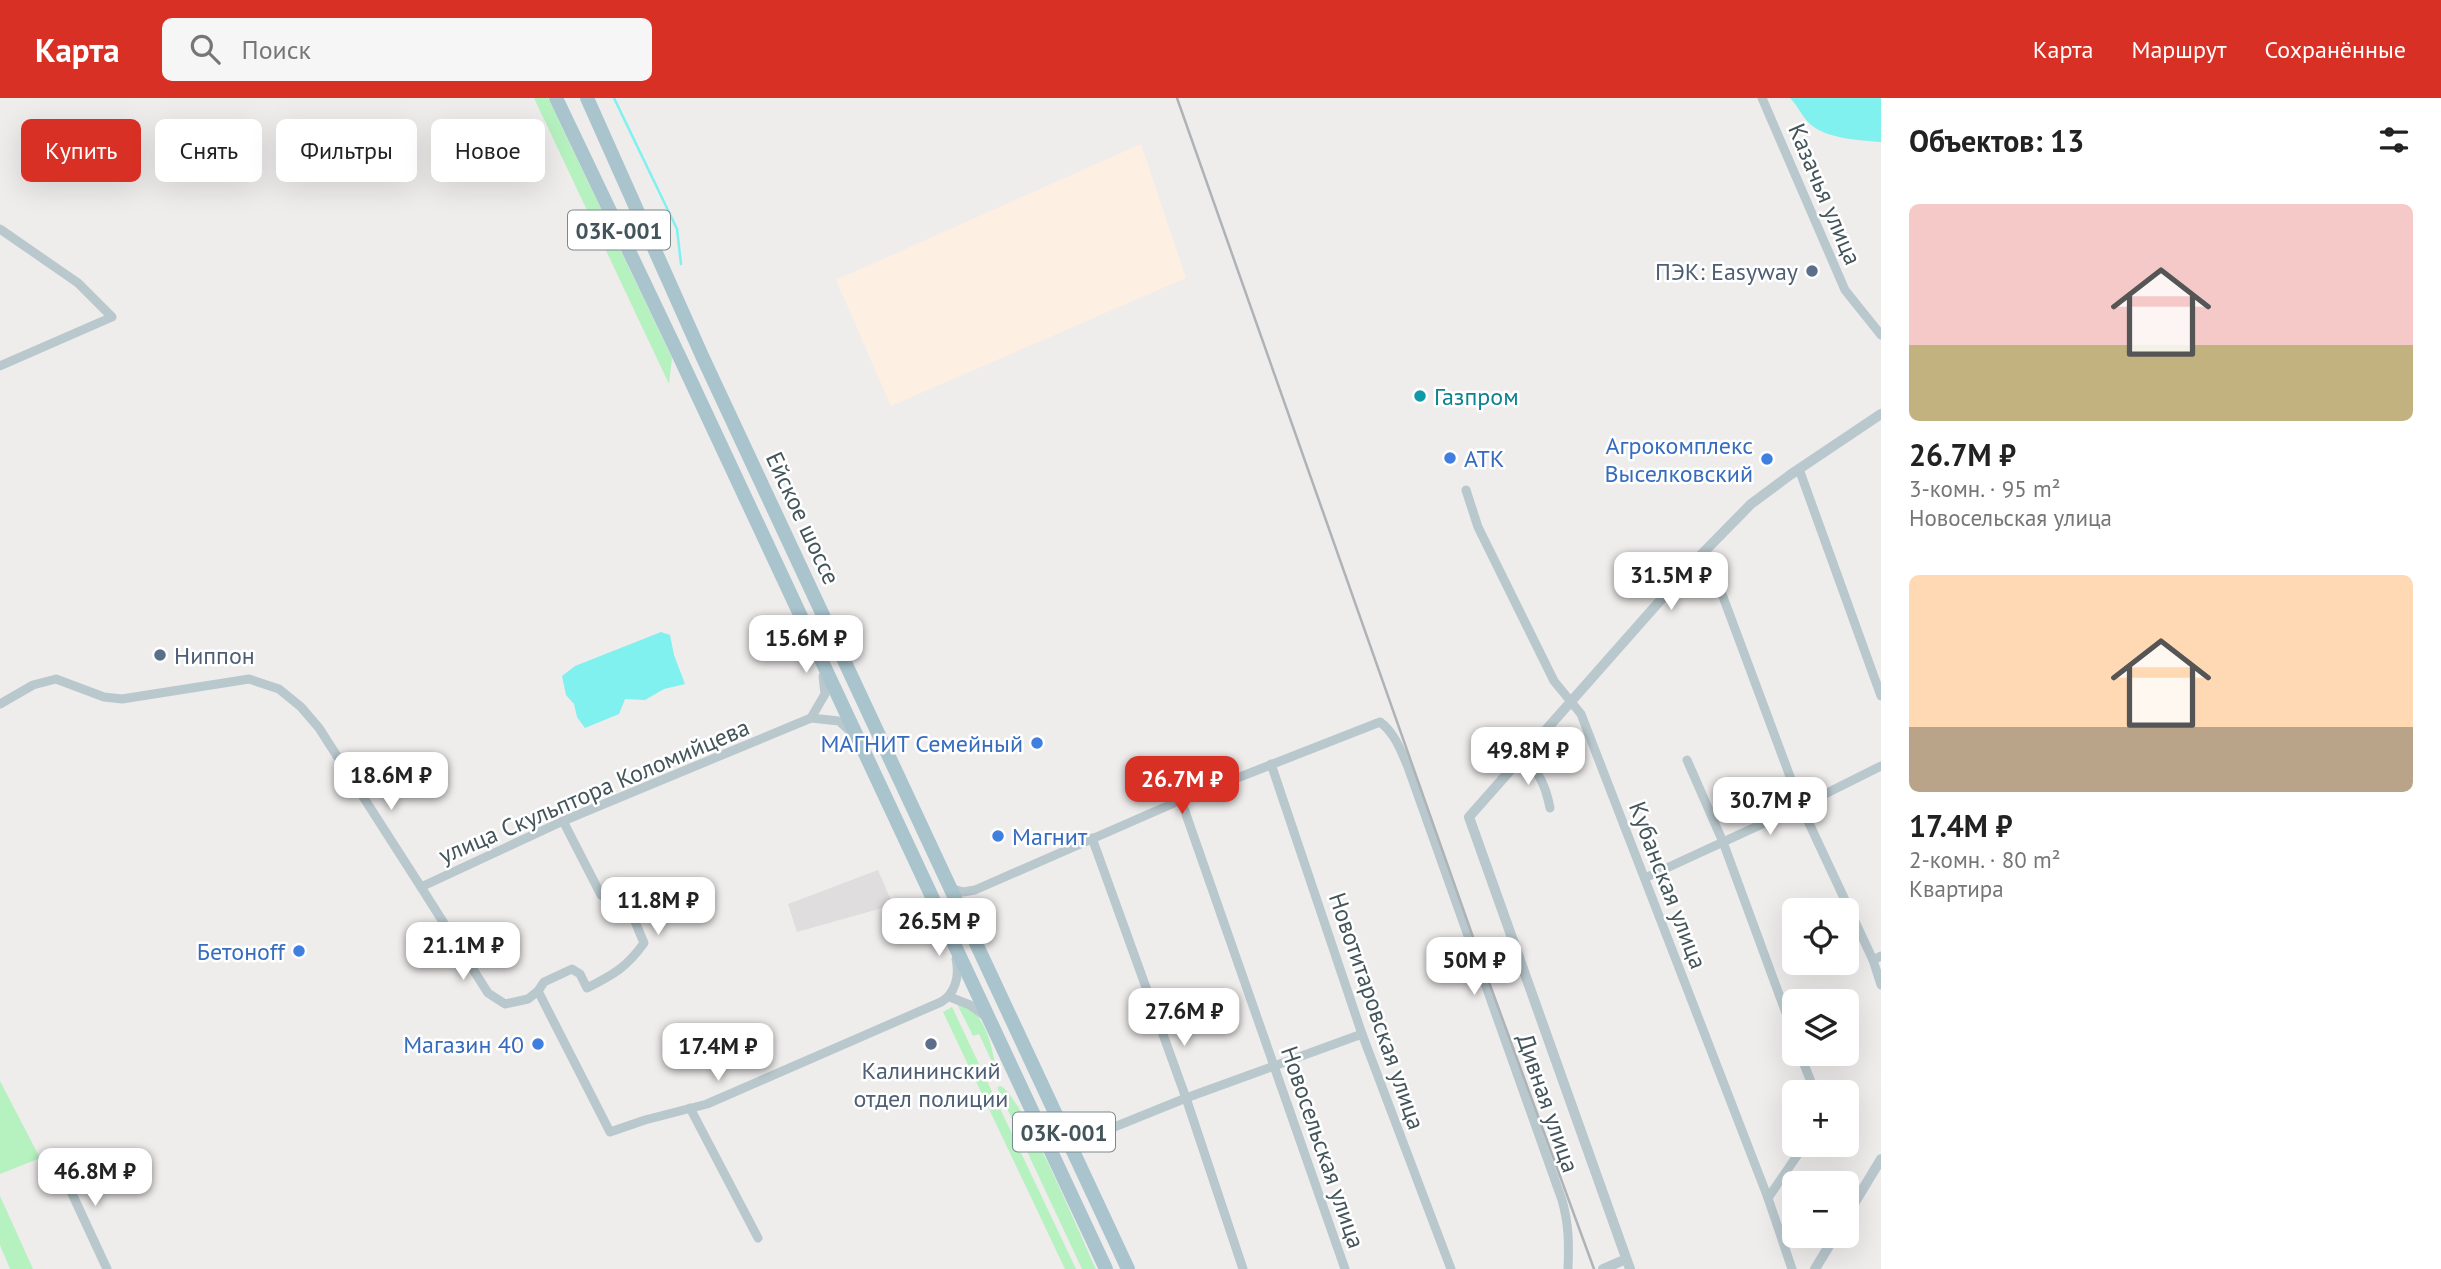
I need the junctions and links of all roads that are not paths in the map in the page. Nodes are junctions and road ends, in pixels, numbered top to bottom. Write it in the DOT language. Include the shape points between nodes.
graph roads {
  1 [pos="556,98"];
  2 [pos="587,98"];
  3 [pos="1762,98"];
  4 [pos="0,229"];
  5 [pos="1881,335"];
  6 [pos="0,366"];
  7 [pos="1881,414"];
  8 [pos="1799,469"];
  9 [pos="1466,490"];
  10 [pos="1696,560"];
  11 [pos="815,647"];
  12 [pos="1881,696"];
  13 [pos="1572,701"];
  14 [pos="0,704"];
  15 [pos="811,718"];
  16 [pos="858,740"];
  17 [pos="1523,757"];
  18 [pos="1687,760"];
  19 [pos="1271,764"];
  20 [pos="1881,766"];
  21 [pos="1181,800"];
  22 [pos="1801,806"];
  23 [pos="1550,808"];
  24 [pos="564,821"];
  25 [pos="1092,838"];
  26 [pos="1723,842"];
  27 [pos="1646,877"];
  28 [pos="421,887"];
  29 [pos="950,888"];
  30 [pos="975,890"];
  31 [pos="963,916"];
  32 [pos="944,923"];
  33 [pos="1877,958"];
  34 [pos="1881,985"];
  35 [pos="538,991"];
  36 [pos="950,997"];
  37 [pos="1782,1002"];
  38 [pos="989,1019"];
  39 [pos="1362,1034"];
  40 [pos="1274,1066"];
  41 [pos="1186,1098"];
  42 [pos="690,1108"];
  43 [pos="1092,1136"];
  44 [pos="1796,1157"];
  45 [pos="56,1159"];
  46 [pos="1881,1159"];
  47 [pos="1859,1195"];
  48 [pos="1768,1198"];
  49 [pos="758,1238"];
  50 [pos="1828,1248"];
  51 [pos="1628,1264"];
  52 [pos="107,1269"];
  53 [pos="1105,1269"];
  54 [pos="1128,1269"];
  55 [pos="1243,1269"];
  56 [pos="1345,1269"];
  57 [pos="1451,1269"];
  58 [pos="1568,1269"];
  59 [pos="1603,1269"];
  60 [pos="1792,1269"];
  61 [pos="1815,1269"];
  1 -- 11 [label="main road, Ейское шоссе / 03К-001"];
  2 -- 29 [label="main road, Ейское шоссе / 03К-001"];
  3 -- 5 [label="street, Казачья улица" via="1845,290"];
  4 -- 6 [label="street" via="78,283 112,317"];
  7 -- 8 [label="street"];
  8 -- 10 [label="street" via="1751,505"];
  8 -- 12 [label="street"];
  9 -- 13 [label="street, Кубанская улица" via="1478,527 1554,681"];
  10 -- 13 [label="street"];
  10 -- 22 [label="street" via="1716,578"];
  11 -- 15 [label="street" via="812,652 826,686"];
  11 -- 16 [label="main road, Ейское шоссе / 03К-001"];
  13 -- 17 [label="street"];
  13 -- 27 [label="street, Кубанская улица"];
  14 -- 28 [label="street, улица Скульптора Коломийцева" via="33,685 57,679 122,699 249,679 279,689 319,728"];
  15 -- 16 [label="street" via="839,721"];
  15 -- 24 [label="street, улица Скульптора Коломийцева"];
  16 -- 32 [label="main road, Ейское шоссе / 03К-001"];
  17 -- 23 [label="street" via="1534,766"];
  17 -- 51 [label="street" via="1469,817"];
  18 -- 26 [label="street"];
  19 -- 21 [label="street"];
  19 -- 39 [label="street, Новотитаровская улица"];
  19 -- 58 [label="street, Дивная улица" via="1380,722 1397,742 1562,1200 1569,1231"];
  20 -- 22 [label="street"];
  21 -- 25 [label="street"];
  21 -- 40 [label="street, Новосельская улица"];
  22 -- 26 [label="street"];
  22 -- 33 [label="street"];
  24 -- 28 [label="street, улица Скульптора Коломийцева"];
  24 -- 35 [label="street" via="601,895 631,912 644,943 617,974 587,988 572,969 544,982"];
  25 -- 30 [label="street"];
  25 -- 41 [label="street"];
  26 -- 27 [label="street"];
  26 -- 37 [label="street"];
  27 -- 48 [label="street, Кубанская улица"];
  28 -- 35 [label="street" via="488,993 505,1004 528,999"];
  29 -- 30 [label="street"];
  29 -- 31 [label="main road, Ейское шоссе / 03К-001"];
  30 -- 31 [label="street"];
  31 -- 54 [label="main road, Ейское шоссе / 03К-001"];
  32 -- 36 [label="street" via="957,962"];
  32 -- 38 [label="main road, Ейское шоссе / 03К-001"];
  33 -- 34 [label="street"];
  35 -- 42 [label="street" via="610,1132"];
  36 -- 38 [label="street"];
  36 -- 42 [label="street" via="765,1080"];
  38 -- 53 [label="main road, Ейское шоссе / 03К-001"];
  39 -- 40 [label="street"];
  39 -- 57 [label="street, Новотитаровская улица"];
  40 -- 41 [label="street"];
  40 -- 56 [label="street, Новосельская улица"];
  41 -- 43 [label="street"];
  41 -- 55 [label="street"];
  42 -- 49 [label="street"];
  44 -- 48 [label="street"];
  45 -- 52 [label="street"];
  46 -- 47 [label="street"];
  48 -- 60 [label="street, Кубанская улица"];
  50 -- 61 [label="street"];
  51 -- 59 [label="street"];
}
